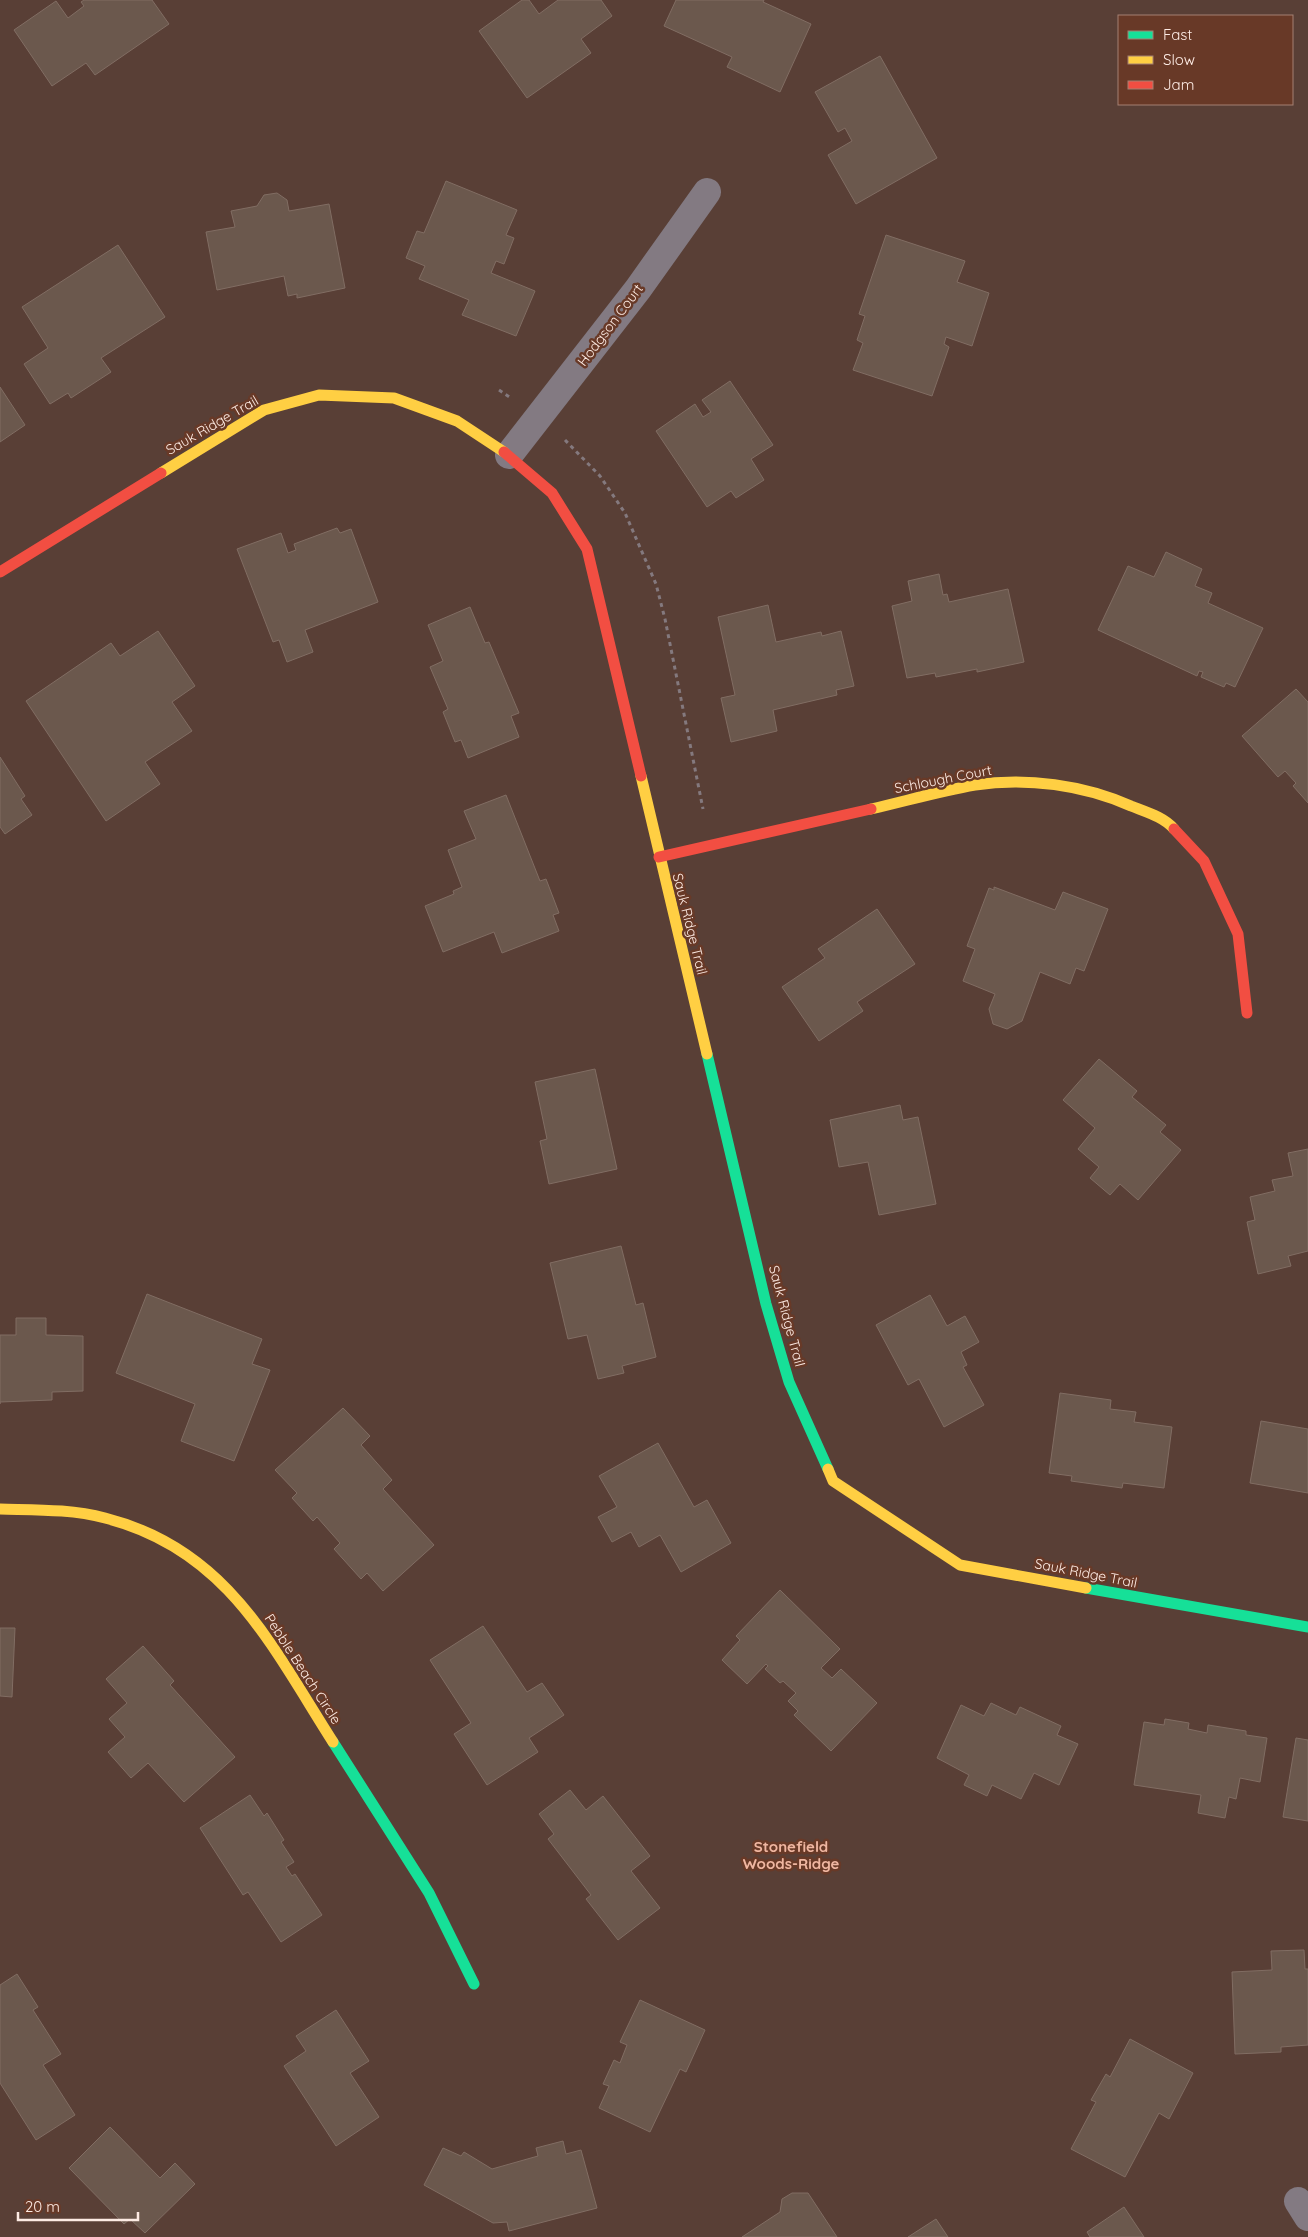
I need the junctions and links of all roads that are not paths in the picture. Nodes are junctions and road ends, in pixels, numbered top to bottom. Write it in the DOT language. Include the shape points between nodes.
graph roads {
  1 [pos="707,192"];
  2 [pos="509,455"];
  3 [pos="0,572"];
  4 [pos="659,857"];
  5 [pos="1247,1013"];
  6 [pos="0,1509"];
  7 [pos="1308,1626"];
  8 [pos="474,1984"];
  1 -- 2 [label="street, Hodgson Court" via="638,289"];
  2 -- 3 [label="street, Sauk Ridge Trail" via="457,421 394,398 319,394 264,410"];
  2 -- 4 [label="street, Sauk Ridge Trail" via="552,494 587,549"];
  4 -- 5 [label="street, Schlough Court" via="976,785 1020,782 1086,791 1120,801 1168,822 1204,861 1238,934"];
  4 -- 7 [label="street, Sauk Ridge Trail" via="766,1304 789,1382 833,1481 960,1565 1230,1615"];
  6 -- 8 [label="street, Pebble Beach Circle" via="86,1514 127,1525 167,1542 197,1561 231,1591 259,1627 429,1893"];
}
